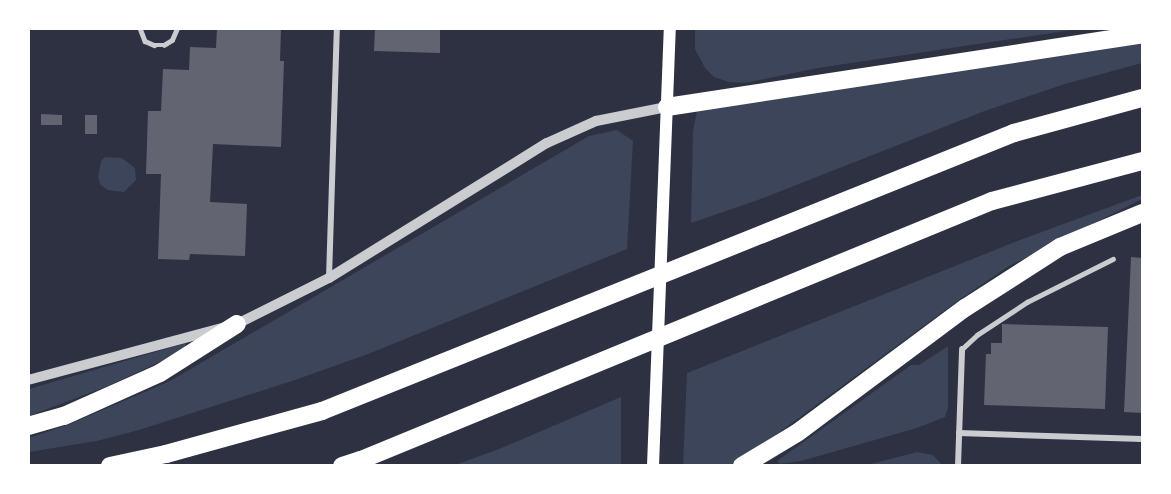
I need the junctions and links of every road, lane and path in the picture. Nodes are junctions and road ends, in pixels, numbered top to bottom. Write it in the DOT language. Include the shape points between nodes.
graph roads {
  1 [pos="140,28"];
  2 [pos="177,28"];
  3 [pos="337,28"];
  4 [pos="670,28"];
  5 [pos="1143,34"];
  6 [pos="1143,98"];
  7 [pos="667,107"];
  8 [pos="1143,161"];
  9 [pos="1143,213"];
  10 [pos="1113,259"];
  11 [pos="329,278"];
  12 [pos="237,324"];
  13 [pos="962,350"];
  14 [pos="28,380"];
  15 [pos="28,426"];
  16 [pos="959,433"];
  17 [pos="1143,439"];
  18 [pos="110,465"];
  19 [pos="342,465"];
  20 [pos="653,465"];
  21 [pos="742,465"];
  22 [pos="958,465"];
  1 -- 2 [label="lane" via="145,41 154,45 172,40"];
  3 -- 11 [label="street"];
  4 -- 7 [label="main road"];
  5 -- 7 [label="highway"];
  6 -- 18 [label="highway" via="1014,133 321,411 166,454"];
  7 -- 11 [label="street" via="596,121 547,143"];
  7 -- 20 [label="main road"];
  8 -- 19 [label="highway" via="992,201"];
  9 -- 21 [label="highway" via="1060,247 965,308 797,433"];
  10 -- 13 [label="lane" via="1027,302 977,335"];
  11 -- 12 [label="street"];
  12 -- 14 [label="street"];
  12 -- 15 [label="highway" via="160,373 64,416"];
  13 -- 16 [label="street"];
  16 -- 17 [label="street"];
  16 -- 22 [label="street"];
}
